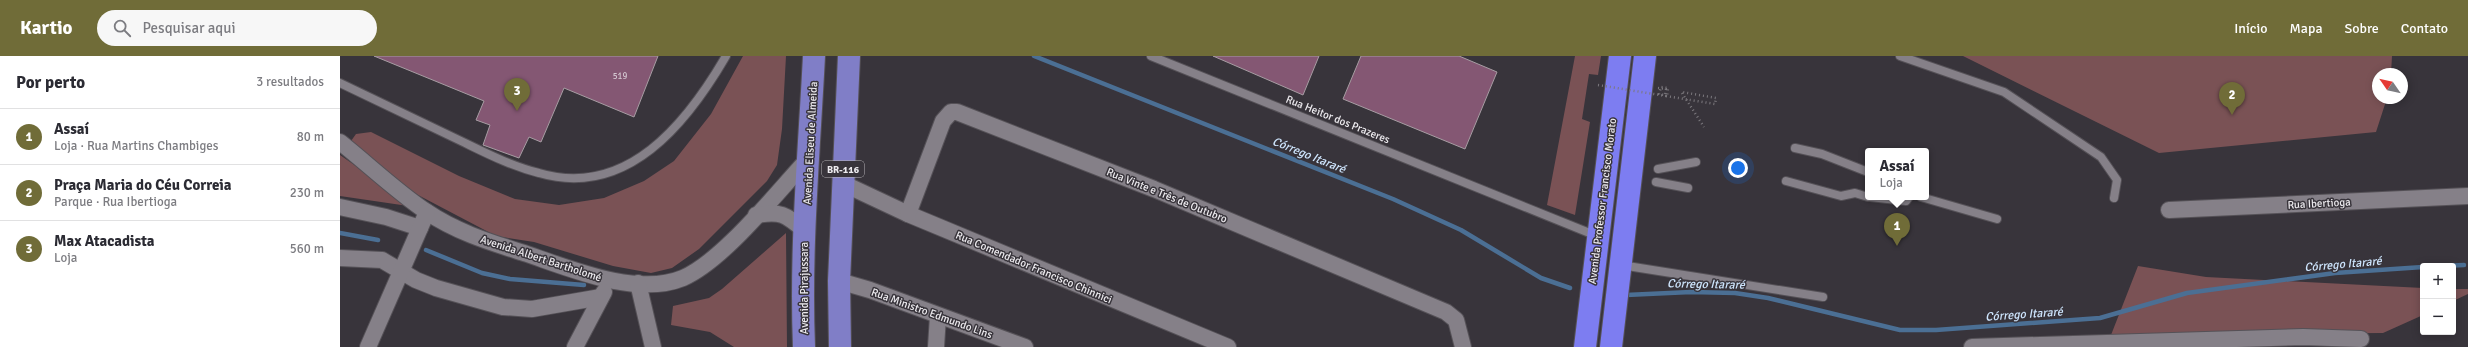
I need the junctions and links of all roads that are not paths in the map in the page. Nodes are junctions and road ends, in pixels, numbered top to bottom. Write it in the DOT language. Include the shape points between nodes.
graph roads {
  1 [pos="726,56"];
  2 [pos="814,56"];
  3 [pos="849,56"];
  4 [pos="1151,56"];
  5 [pos="1620,56"];
  6 [pos="1645,56"];
  7 [pos="1900,56"];
  8 [pos="340,83"];
  9 [pos="340,142"];
  10 [pos="1795,148"];
  11 [pos="809,158"];
  12 [pos="1696,162"];
  13 [pos="1658,169"];
  14 [pos="1865,171"];
  15 [pos="1786,181"];
  16 [pos="1656,182"];
  17 [pos="842,184"];
  18 [pos="1688,188"];
  19 [pos="1865,196"];
  20 [pos="2468,196"];
  21 [pos="2114,198"];
  22 [pos="1929,199"];
  23 [pos="1890,200"];
  24 [pos="1907,200"];
  25 [pos="340,207"];
  26 [pos="2169,210"];
  27 [pos="427,212"];
  28 [pos="908,214"];
  29 [pos="756,215"];
  30 [pos="1997,219"];
  31 [pos="420,228"];
  32 [pos="804,230"];
  33 [pos="1597,236"];
  34 [pos="340,258"];
  35 [pos="1620,265"];
  36 [pos="400,272"];
  37 [pos="610,280"];
  38 [pos="839,281"];
  39 [pos="638,284"];
  40 [pos="601,297"];
  41 [pos="1823,297"];
  42 [pos="938,316"];
  43 [pos="2361,339"];
  44 [pos="2303,342"];
  45 [pos="1010,344"];
  46 [pos="2187,344"];
  47 [pos="368,347"];
  48 [pos="575,347"];
  49 [pos="653,347"];
  50 [pos="804,347"];
  51 [pos="840,347"];
  52 [pos="936,347"];
  53 [pos="1025,347"];
  54 [pos="1228,347"];
  55 [pos="1463,347"];
  56 [pos="1585,347"];
  57 [pos="1611,347"];
  58 [pos="1972,347"];
  1 -- 8 [label="lane" via="691,108 658,145 619,169 595,176 540,174 506,162"];
  2 -- 11 [label="main road, Avenida Eliseu de Almeida / BR-116"];
  3 -- 17 [label="main road, BR-116"];
  4 -- 33 [label="lane, Rua Heitor dos Prazeres"];
  5 -- 33 [label="highway, Avenida Professor Francisco Morato"];
  6 -- 35 [label="highway"];
  7 -- 21 [label="lane" via="2004,92 2101,157 2117,180"];
  9 -- 27 [label="street, Avenida Albert Bartholomé"];
  10 -- 14 [label="lane" via="1822,154"];
  11 -- 29 [label="street, Avenida Albert Bartholomé"];
  11 -- 32 [label="main road, Avenida Eliseu de Almeida / BR-116"];
  12 -- 13 [label="lane"];
  15 -- 19 [label="lane" via="1841,196 1855,193"];
  16 -- 18 [label="lane"];
  17 -- 28 [label="street, Rua Comendador Francisco Chinnici"];
  17 -- 38 [label="main road, BR-116"];
  20 -- 26 [label="street, Rua Ibertioga"];
  22 -- 30 [label="lane"];
  23 -- 24 [label="lane"];
  25 -- 31 [label="street"];
  27 -- 31 [label="street"];
  27 -- 37 [label="street, Avenida Albert Bartholomé" via="461,232"];
  28 -- 54 [label="street, Rua Comendador Francisco Chinnici"];
  28 -- 55 [label="street, Rua Vinte e Três de Outubro" via="943,121 950,112 957,112 1154,189 1446,312 1456,320"];
  29 -- 32 [label="street" via="780,214"];
  29 -- 39 [label="street, Avenida Albert Bartholomé" via="722,250 698,270 681,279"];
  31 -- 36 [label="street"];
  32 -- 50 [label="main road, Avenida Pirajussara / BR-116"];
  33 -- 56 [label="highway, Avenida Professor Francisco Morato"];
  34 -- 36 [label="street" via="382,260"];
  35 -- 41 [label="lane"];
  35 -- 57 [label="highway"];
  36 -- 40 [label="street" via="436,288 518,309 555,306"];
  36 -- 47 [label="street"];
  37 -- 39 [label="street, Avenida Albert Bartholomé"];
  37 -- 40 [label="street"];
  38 -- 42 [label="street, Rua Ministro Edmundo Lins"];
  38 -- 51 [label="main road, BR-116"];
  39 -- 49 [label="street"];
  40 -- 48 [label="street"];
  42 -- 45 [label="street, Rua Ministro Edmundo Lins"];
  42 -- 52 [label="street"];
  43 -- 44 [label="street"];
  44 -- 46 [label="street"];
  45 -- 53 [label="street, Rua Ministro Edmundo Lins"];
  46 -- 58 [label="street"];
}
